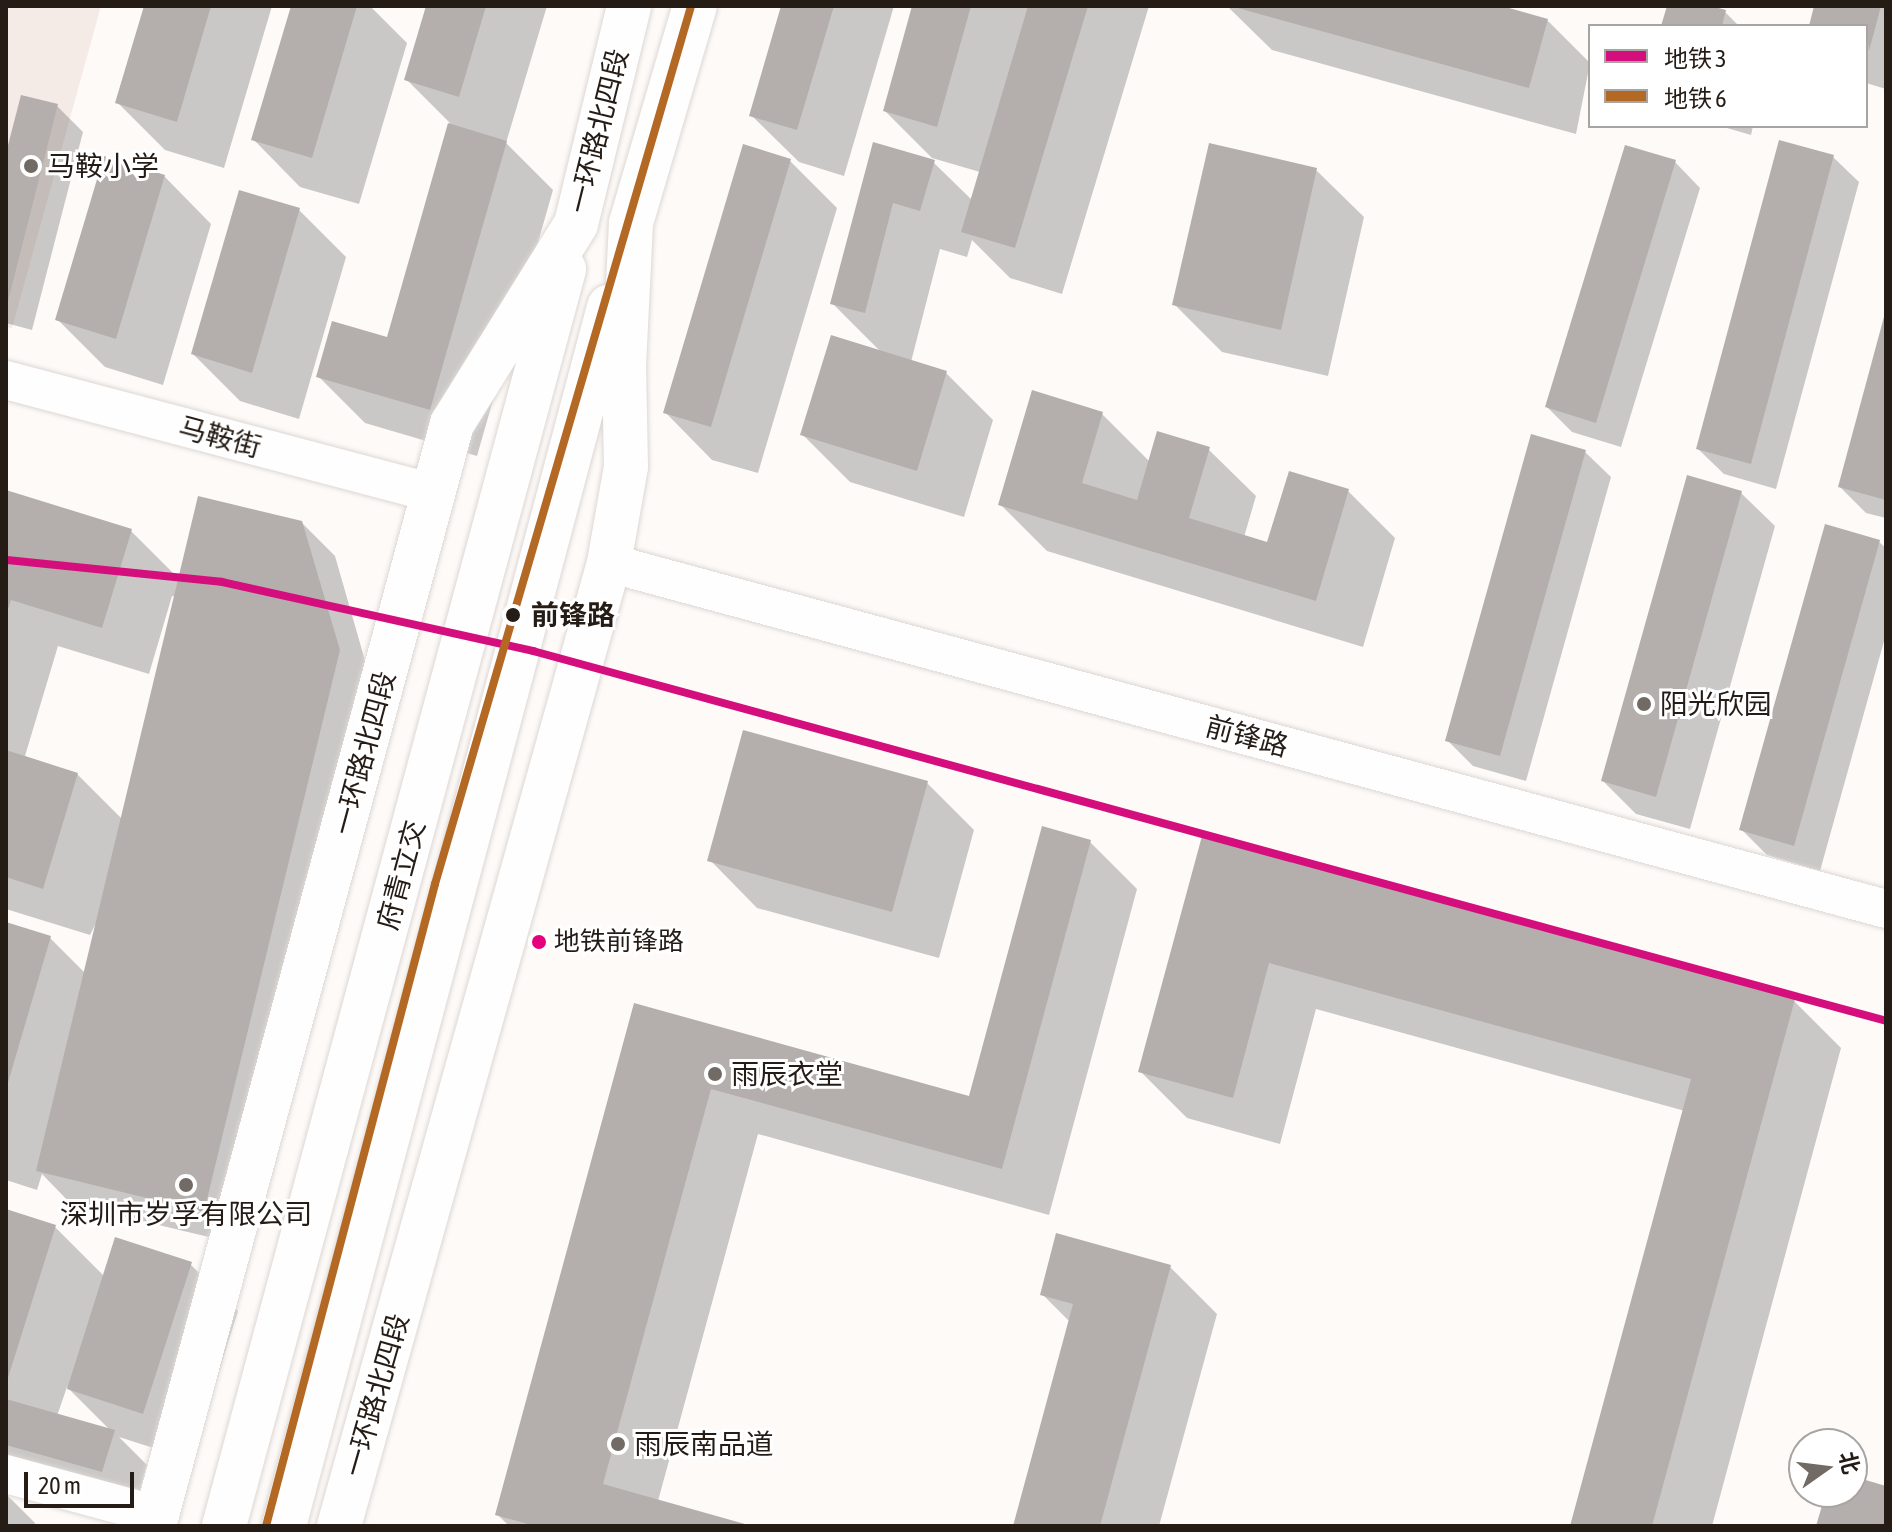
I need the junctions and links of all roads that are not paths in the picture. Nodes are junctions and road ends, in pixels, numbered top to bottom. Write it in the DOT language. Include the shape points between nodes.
graph roads {
  1 [pos="629,6"];
  2 [pos="695,6"];
  3 [pos="631,223"];
  4 [pos="576,224"];
  5 [pos="6,380"];
  6 [pos="433,493"];
  7 [pos="609,563"];
  8 [pos="1886,909"];
  9 [pos="6,1474"];
  10 [pos="155,1520"];
  11 [pos="224,1526"];
  12 [pos="284,1526"];
  13 [pos="339,1526"];
  1 -- 4 [label="main road, 一环路北四段"];
  2 -- 3 [label="main road, 一环路北四段"];
  3 -- 7 [label="main road, 一环路北四段" via="624,366 626,467"];
  3 -- 12 [label="main road, 府青立交"];
  4 -- 6 [label="main road, 一环路北四段" via="452,424"];
  4 -- 11 [label="main road, 府青立交"];
  5 -- 6 [label="street, 马鞍街"];
  6 -- 10 [label="main road, 一环路北四段"];
  7 -- 8 [label="street, 前锋路"];
  7 -- 13 [label="main road, 一环路北四段"];
  9 -- 10 [label="street"];
}
